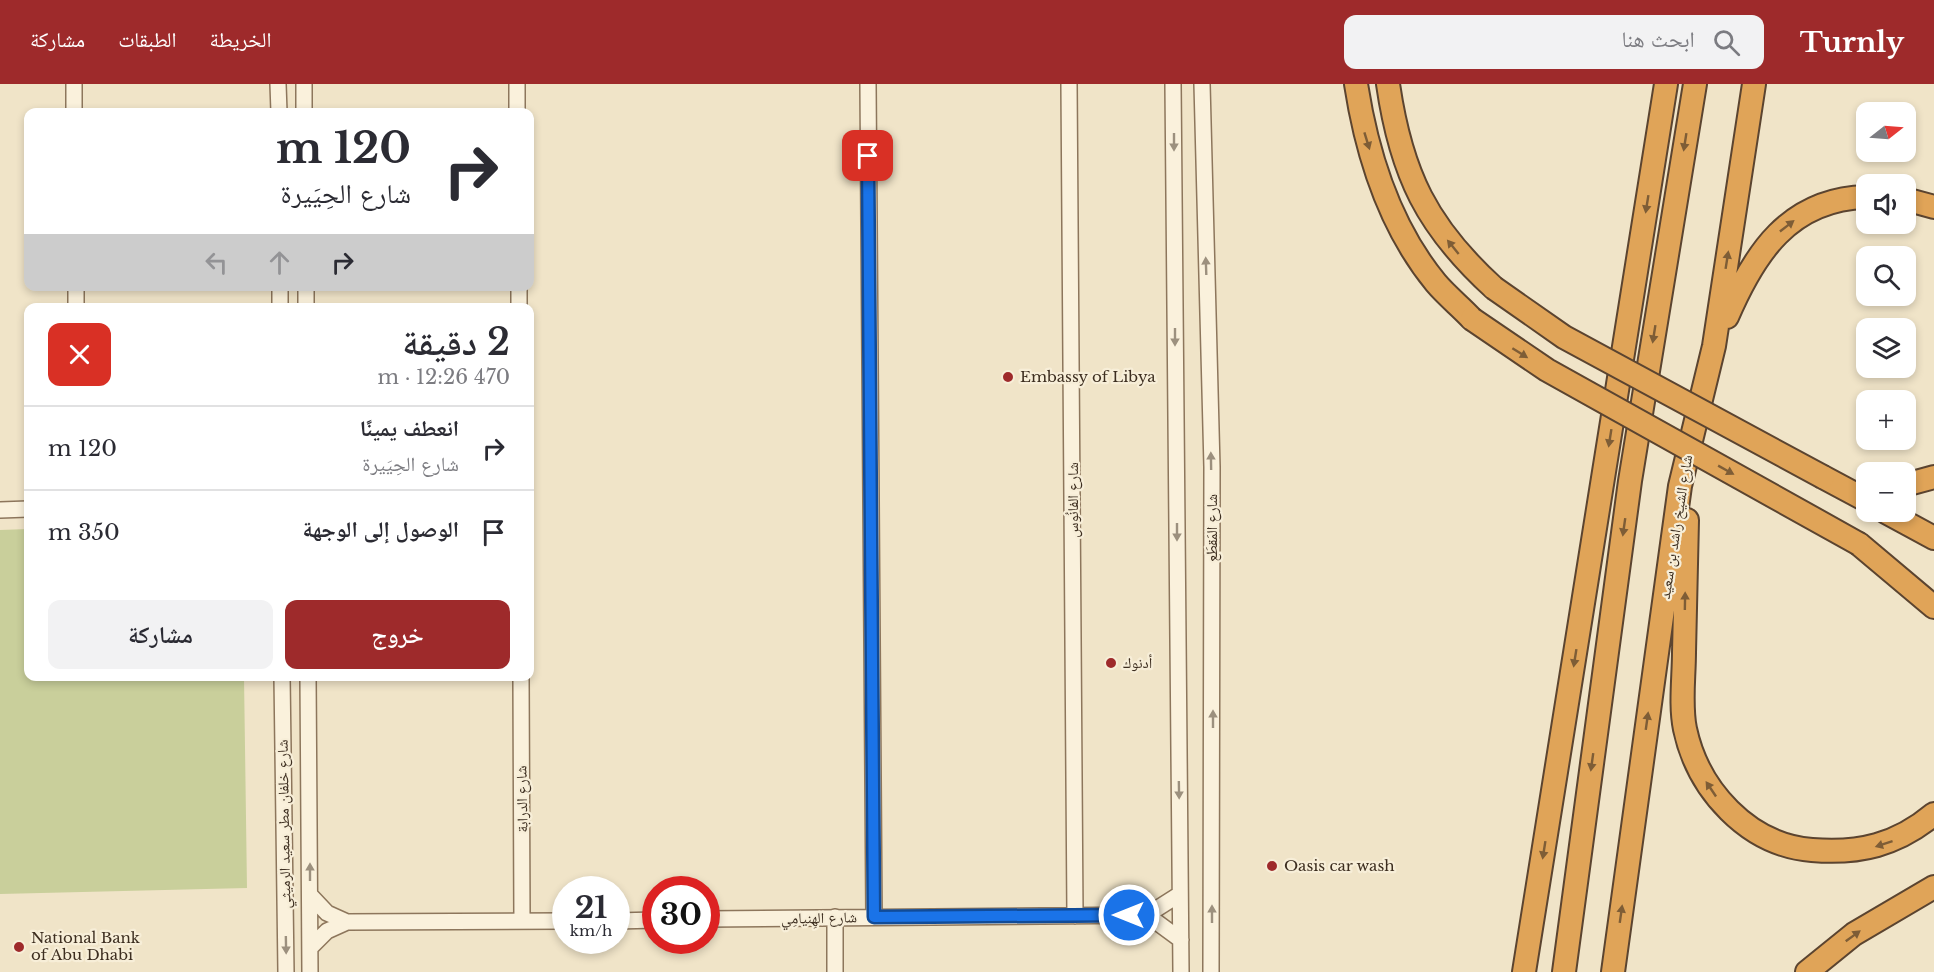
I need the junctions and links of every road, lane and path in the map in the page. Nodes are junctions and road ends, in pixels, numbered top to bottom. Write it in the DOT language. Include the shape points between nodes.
graph roads {
  1 [pos="74,84"];
  2 [pos="278,84"];
  3 [pos="304,84"];
  4 [pos="517,84"];
  5 [pos="868,84"];
  6 [pos="1069,84"];
  7 [pos="1173,84"];
  8 [pos="1202,84"];
  9 [pos="1356,84"];
  10 [pos="1388,84"];
  11 [pos="1666,84"];
  12 [pos="1695,84"];
  13 [pos="1754,84"];
  14 [pos="74,108"];
  15 [pos="279,108"];
  16 [pos="304,108"];
  17 [pos="517,108"];
  18 [pos="1856,199"];
  19 [pos="1916,203"];
  20 [pos="1934,207"];
  21 [pos="1714,346"];
  22 [pos="1823,477"];
  23 [pos="1934,477"];
  24 [pos="1916,481"];
  25 [pos="1856,483"];
  26 [pos="1680,486"];
  27 [pos="1856,495"];
  28 [pos="24,509"];
  29 [pos="0,510"];
  30 [pos="1904,522"];
  31 [pos="1934,538"];
  32 [pos="1859,544"];
  33 [pos="1934,585"];
  34 [pos="1934,607"];
  35 [pos="282,681"];
  36 [pos="308,681"];
  37 [pos="521,681"];
  38 [pos="1934,814"];
  39 [pos="283,828"];
  40 [pos="309,828"];
  41 [pos="1934,887"];
  42 [pos="1180,894"];
  43 [pos="310,895"];
  44 [pos="1147,915"];
  45 [pos="1075,916"];
  46 [pos="835,917"];
  47 [pos="874,917"];
  48 [pos="720,919"];
  49 [pos="522,921"];
  50 [pos="552,921"];
  51 [pos="347,922"];
  52 [pos="1181,940"];
  53 [pos="310,948"];
  54 [pos="286,972"];
  55 [pos="310,972"];
  56 [pos="835,972"];
  57 [pos="1181,972"];
  58 [pos="1211,972"];
  59 [pos="1524,972"];
  60 [pos="1564,972"];
  61 [pos="1612,972"];
  62 [pos="1807,972"];
  1 -- 14 [label="street"];
  2 -- 15 [label="street"];
  3 -- 16 [label="street"];
  4 -- 17 [label="street"];
  5 -- 47 [label="street"];
  6 -- 45 [label="street, شارع الفانُوس"];
  7 -- 42 [label="street, one-way"];
  58 -- 8 [label="street, شارع المَقطَع, one-way" via="1212,478"];
  9 -- 32 [label="highway, one-way, bridge" via="1364,134 1404,237 1436,283 1473,319 1547,370"];
  22 -- 10 [label="highway, one-way, bridge" via="1564,337 1494,288 1465,262 1434,223 1415,186 1394,126"];
  11 -- 59 [label="highway, one-way"];
  12 -- 60 [label="highway, one-way" via="1630,481"];
  21 -- 13 [label="highway, شارع الشيخ راشد بن سعيد, one-way"];
  21 -- 18 [label="highway, one-way" via="1742,282 1770,240 1810,211"];
  19 -- 20 [label="highway"];
  21 -- 26 [label="highway, شارع الشيخ راشد بن سعيد"];
  22 -- 25 [label="highway"];
  22 -- 27 [label="highway"];
  23 -- 24 [label="highway"];
  38 -- 26 [label="highway, one-way" via="1892,842 1865,850 1802,849 1758,832 1738,819 1713,793 1695,762 1685,728 1687,519"];
  61 -- 26 [label="highway, شارع الشيخ راشد بن سعيد, one-way"];
  28 -- 29 [label="street"];
  30 -- 31 [label="highway"];
  32 -- 33 [label="highway"];
  32 -- 34 [label="highway"];
  35 -- 39 [label="street, شارع خلفان مطر سعيد الرميثي"];
  36 -- 40 [label="street, شارع خلفان مطر سعيد الرميثي"];
  37 -- 49 [label="street, شارع الدرابة"];
  39 -- 40 [label="street" via="298,822"];
  39 -- 54 [label="street, شارع خلفان مطر سعيد الرميثي, one-way"];
  43 -- 40 [label="street, شارع خلفان مطر سعيد الرميثي, one-way"];
  62 -- 41 [label="highway, one-way" via="1854,934"];
  42 -- 44 [label="street"];
  42 -- 52 [label="street"];
  43 -- 51 [label="street" via="327,913"];
  43 -- 53 [label="street, شارع خلفان مطر سعيد الرميثي"];
  44 -- 45 [label="street, شارع الهِنيامِي"];
  44 -- 52 [label="street"];
  45 -- 47 [label="street, شارع الهِنيامِي"];
  46 -- 47 [label="street, شارع الهِنيامِي"];
  46 -- 48 [label="street, شارع الهِنيامِي"];
  46 -- 56 [label="street"];
  49 -- 50 [label="street"];
  49 -- 51 [label="street"];
  51 -- 53 [label="street" via="327,931"];
  52 -- 57 [label="street"];
  53 -- 55 [label="street, شارع خلفان مطر سعيد الرميثي"];
}
